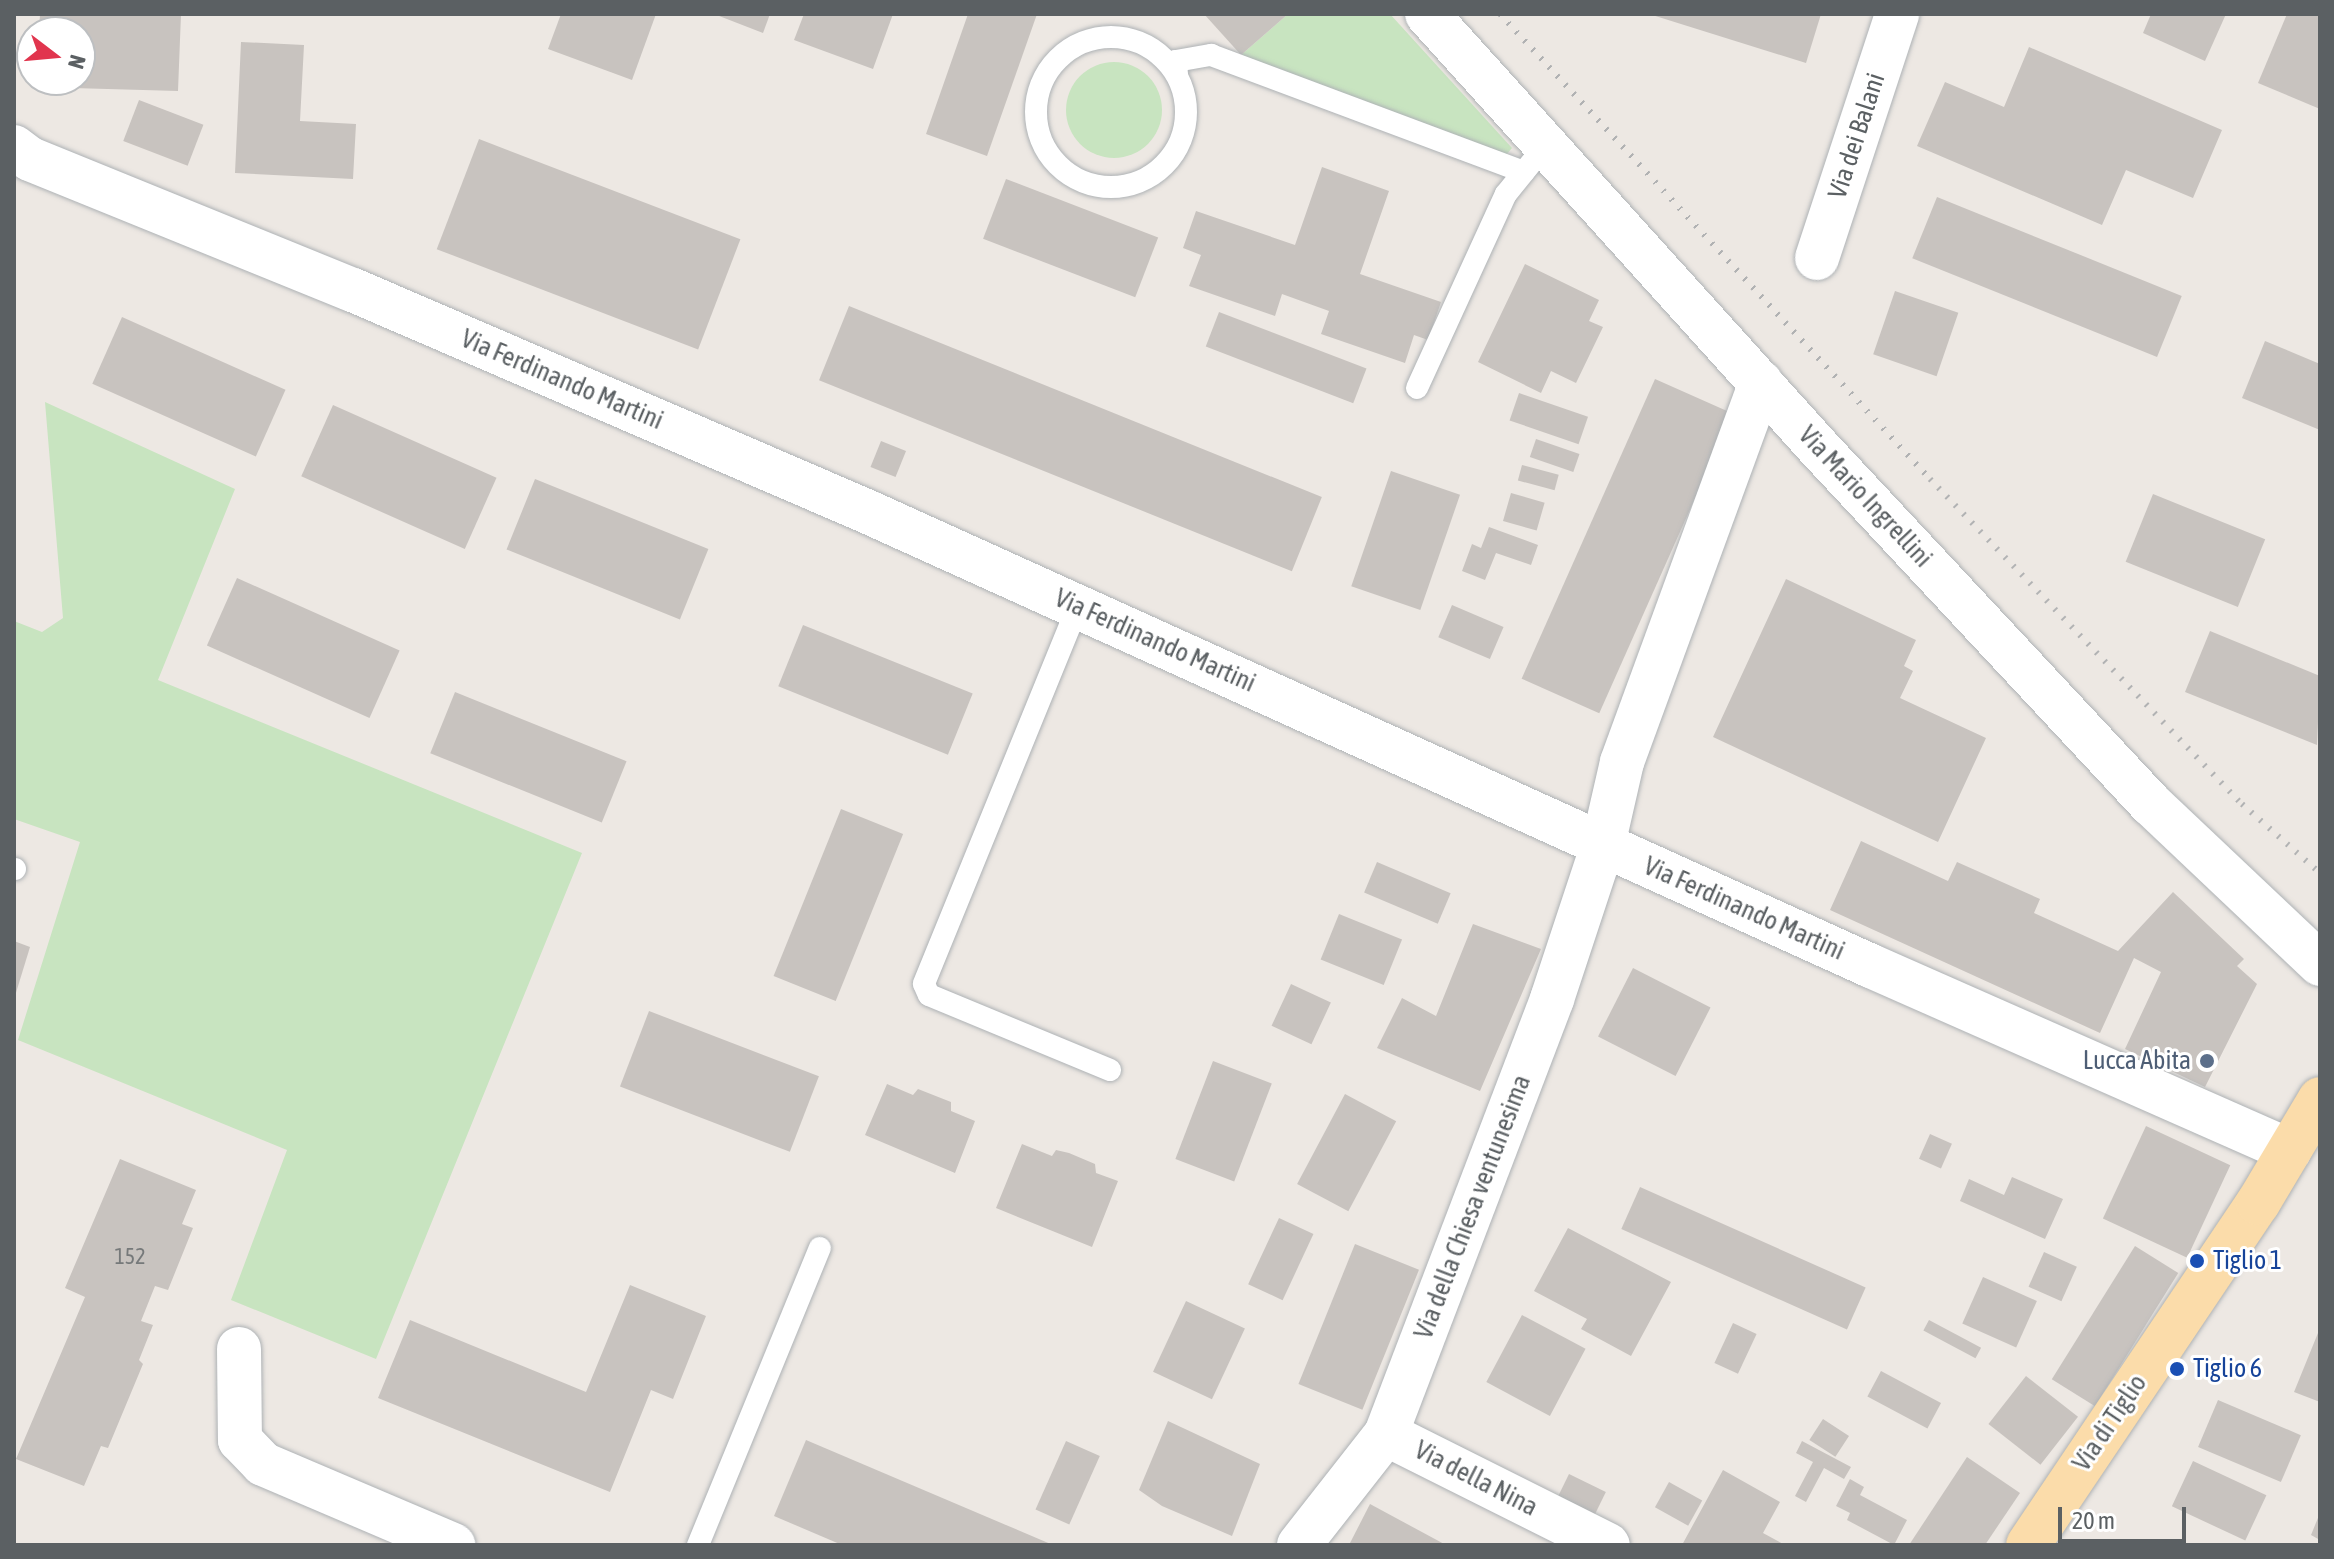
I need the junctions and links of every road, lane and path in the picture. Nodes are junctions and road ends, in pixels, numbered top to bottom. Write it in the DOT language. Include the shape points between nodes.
graph roads {
  1 [pos="1427,14"];
  2 [pos="1897,14"];
  3 [pos="1177,75"];
  4 [pos="14,147"];
  5 [pos="1535,159"];
  6 [pos="1817,258"];
  7 [pos="1761,383"];
  8 [pos="1417,388"];
  9 [pos="1078,606"];
  10 [pos="1603,845"];
  11 [pos="2320,964"];
  12 [pos="1110,1070"];
  13 [pos="2320,1099"];
  14 [pos="2289,1150"];
  15 [pos="820,1248"];
  16 [pos="239,1349"];
  17 [pos="1386,1434"];
  18 [pos="453,1545"];
  19 [pos="698,1545"];
  20 [pos="1299,1545"];
  21 [pos="1608,1545"];
  22 [pos="2028,1545"];
  1 -- 5 [label="street, Via Mario Ingrellini"];
  2 -- 6 [label="street, Via dei Balani"];
  3 -- 3 [label="lane" via="1162,56 1130,40 1095,39 1072,47 1042,83 1036,107 1048,154 1066,173 1101,186 1139,182 1161,169 1177,149 1186,125"];
  3 -- 5 [label="lane" via="1176,61 1211,55"];
  4 -- 9 [label="street, Via Ferdinando Martini" via="30,159 353,290"];
  5 -- 7 [label="street, Via Mario Ingrellini"];
  5 -- 8 [label="lane" via="1506,194"];
  7 -- 10 [label="street, Via della Chiesa ventunesima" via="1622,762"];
  7 -- 11 [label="street, Via Mario Ingrellini" via="2151,804"];
  9 -- 10 [label="street, Via Ferdinando Martini"];
  9 -- 12 [label="lane" via="924,984 929,995"];
  10 -- 14 [label="street, Via Ferdinando Martini"];
  10 -- 17 [label="street, Via della Chiesa ventunesima" via="1552,999"];
  13 -- 14 [label="main road, Via di Tiglio"];
  14 -- 22 [label="main road, Via di Tiglio"];
  15 -- 19 [label="lane"];
  16 -- 18 [label="street" via="240,1440 263,1464"];
  17 -- 20 [label="street, Via della Chiesa ventunesima"];
  17 -- 21 [label="street, Via della Nina"];
}
